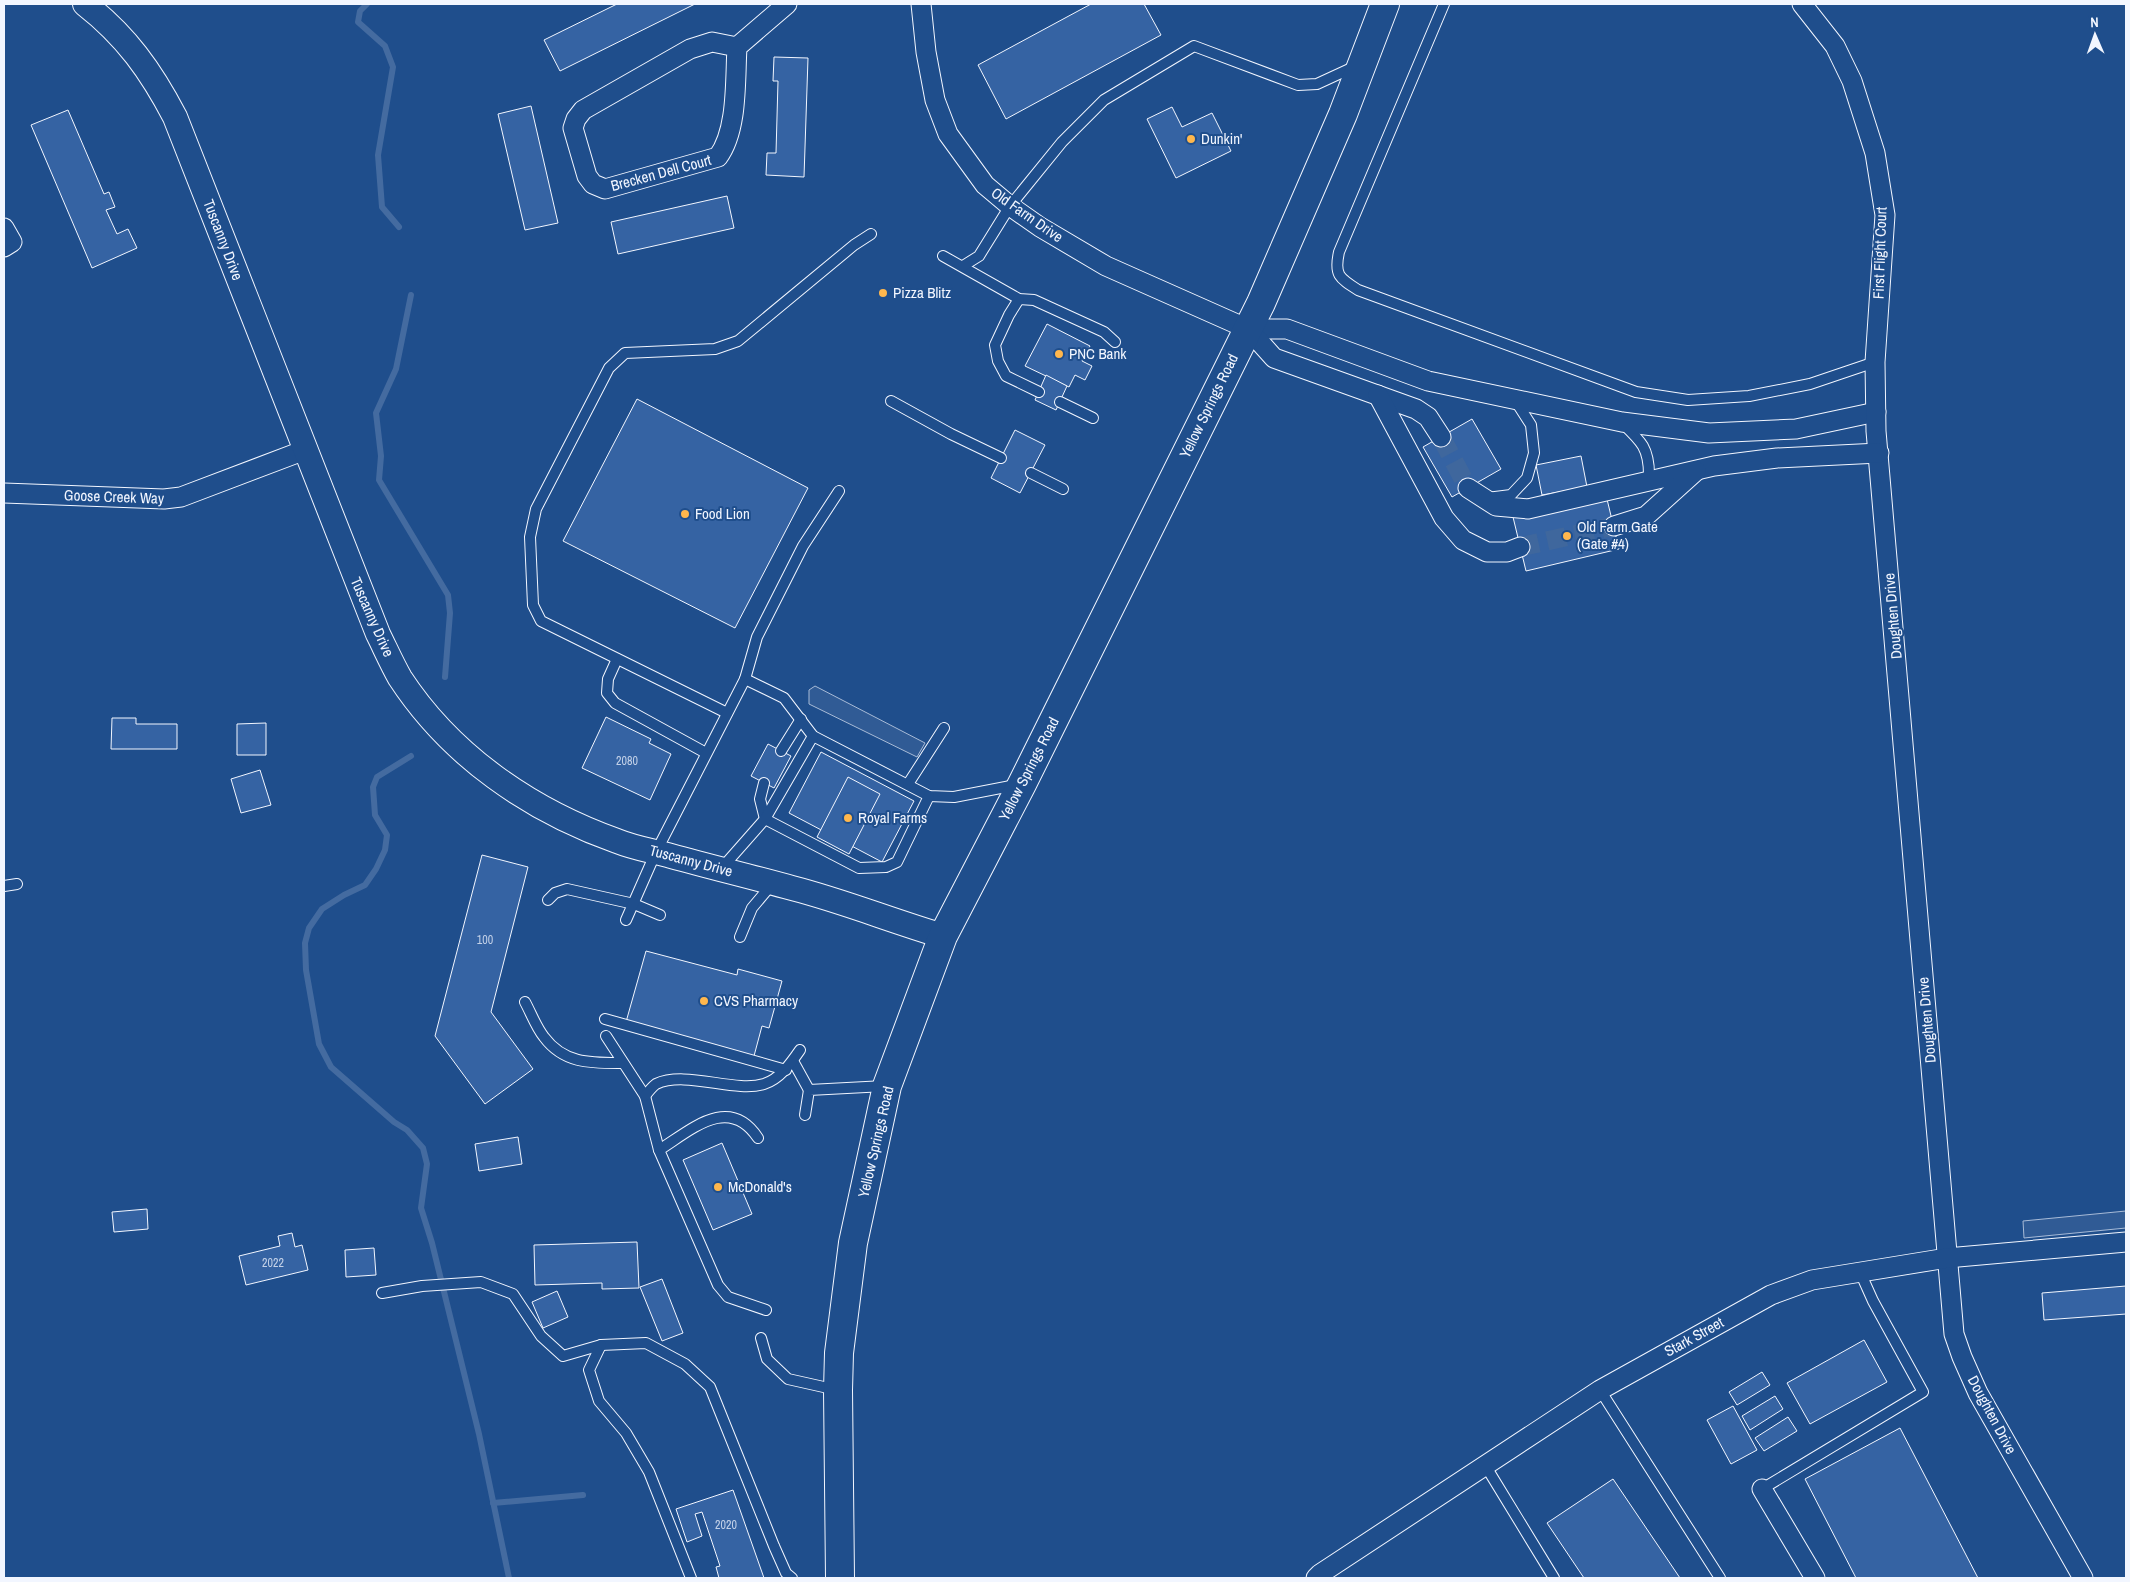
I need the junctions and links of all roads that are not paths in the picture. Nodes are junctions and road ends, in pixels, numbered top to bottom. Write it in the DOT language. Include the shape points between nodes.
graph roads {
  1 [pos="85,4"];
  2 [pos="787,4"];
  3 [pos="921,4"];
  4 [pos="1385,4"];
  5 [pos="1444,4"];
  6 [pos="1802,4"];
  7 [pos="737,46"];
  8 [pos="1363,63"];
  9 [pos="1010,206"];
  10 [pos="4,228"];
  11 [pos="871,234"];
  12 [pos="4,247"];
  13 [pos="943,256"];
  14 [pos="963,266"];
  15 [pos="1019,299"];
  16 [pos="1248,329"];
  17 [pos="1115,342"];
  18 [pos="1875,362"];
  19 [pos="1039,392"];
  20 [pos="1378,395"];
  21 [pos="1514,400"];
  22 [pos="891,401"];
  23 [pos="1060,402"];
  24 [pos="1093,418"];
  25 [pos="1622,422"];
  26 [pos="1876,422"];
  27 [pos="1441,437"];
  28 [pos="305,450"];
  29 [pos="1879,453"];
  30 [pos="1001,458"];
  31 [pos="1698,470"];
  32 [pos="1031,473"];
  33 [pos="1642,482"];
  34 [pos="1063,489"];
  35 [pos="839,491"];
  36 [pos="4,493"];
  37 [pos="1476,493"];
  38 [pos="1614,526"];
  39 [pos="1520,547"];
  40 [pos="617,660"];
  41 [pos="745,679"];
  42 [pos="727,713"];
  43 [pos="801,719"];
  44 [pos="944,728"];
  45 [pos="813,736"];
  46 [pos="781,751"];
  47 [pos="706,753"];
  48 [pos="764,783"];
  49 [pos="908,784"];
  50 [pos="1022,784"];
  51 [pos="929,796"];
  52 [pos="765,819"];
  53 [pos="656,852"];
  54 [pos="720,870"];
  55 [pos="773,883"];
  56 [pos="17,884"];
  57 [pos="4,886"];
  58 [pos="548,900"];
  59 [pos="634,904"];
  60 [pos="660,915"];
  61 [pos="626,920"];
  62 [pos="943,936"];
  63 [pos="740,937"];
  64 [pos="525,1002"];
  65 [pos="605,1019"];
  66 [pos="606,1036"];
  67 [pos="800,1050"];
  68 [pos="793,1061"];
  69 [pos="622,1063"];
  70 [pos="786,1070"];
  71 [pos="888,1086"];
  72 [pos="809,1090"];
  73 [pos="645,1096"];
  74 [pos="805,1115"];
  75 [pos="758,1138"];
  76 [pos="659,1150"];
  77 [pos="2126,1242"];
  78 [pos="1947,1258"];
  79 [pos="1860,1272"];
  80 [pos="382,1293"];
  81 [pos="766,1310"];
  82 [pos="761,1338"];
  83 [pos="601,1345"];
  84 [pos="838,1390"];
  85 [pos="1600,1390"];
  86 [pos="1485,1465"];
  87 [pos="1762,1489"];
  88 [pos="690,1578"];
  89 [pos="792,1578"];
  90 [pos="840,1578"];
  91 [pos="1316,1578"];
  92 [pos="1554,1578"];
  93 [pos="1720,1578"];
  94 [pos="1815,1578"];
  95 [pos="2083,1578"];
  1 -- 28 [label="street, Tuscanny Drive" via="106,20 133,50 157,82 175,117"];
  2 -- 7 [label="street"];
  3 -- 9 [label="street, Old Farm Drive" via="935,100 948,134 985,185"];
  4 -- 8 [label="main road, Yellow Springs Road"];
  5 -- 18 [label="lane" via="1338,252 1336,267 1341,280 1358,290 1636,392 1688,400 1749,396 1810,384"];
  6 -- 18 [label="street, First Flight Court" via="1835,46 1852,81 1875,153 1885,215"];
  7 -- 7 [label="street, Brecken Dell Court" via="731,127 725,148 718,158 605,189 593,184 587,176 573,128 583,110 690,48 712,42"];
  8 -- 9 [label="lane" via="1317,84 1298,85 1194,46 1104,100 1062,142"];
  8 -- 16 [label="main road, Yellow Springs Road"];
  9 -- 14 [label="lane" via="979,256"];
  9 -- 16 [label="street, Old Farm Drive" via="1106,266"];
  10 -- 12 [label="street" via="12,242"];
  11 -- 40 [label="lane" via="738,341 715,349 625,353 609,368 536,509 530,537 533,605 541,621"];
  13 -- 14 [label="lane"];
  14 -- 15 [label="lane"];
  15 -- 17 [label="lane" via="1034,300 1104,332"];
  15 -- 19 [label="lane" via="995,345 998,361 1006,376"];
  16 -- 20 [label="street" via="1274,358"];
  16 -- 21 [label="street" via="1287,329 1428,381"];
  16 -- 50 [label="main road, Yellow Springs Road"];
  18 -- 26 [label="street, First Flight Court"];
  20 -- 27 [label="street" via="1416,408 1428,416"];
  20 -- 39 [label="street" via="1444,518 1463,540 1487,552 1507,552"];
  21 -- 25 [label="street"];
  21 -- 37 [label="lane" via="1531,425 1534,453 1527,478 1511,495"];
  22 -- 30 [label="lane"];
  23 -- 24 [label="lane"];
  25 -- 26 [label="street" via="1709,433"];
  25 -- 33 [label="lane" via="1639,439 1649,458 1649,475"];
  26 -- 29 [label="street, Doughten Drive"];
  28 -- 36 [label="street, Goose Creek Way" via="181,497"];
  28 -- 53 [label="street, Tuscanny Drive" via="378,634 400,677 438,726 490,775 548,812 618,842"];
  29 -- 31 [label="street" via="1777,458"];
  29 -- 78 [label="street, Doughten Drive"];
  31 -- 33 [label="street"];
  31 -- 38 [label="street" via="1646,516"];
  32 -- 34 [label="lane"];
  33 -- 37 [label="street" via="1528,509 1496,506"];
  35 -- 41 [label="lane" via="803,546 757,637"];
  40 -- 42 [label="lane"];
  40 -- 47 [label="lane" via="608,680 607,693 615,703"];
  41 -- 42 [label="lane"];
  41 -- 43 [label="lane" via="784,698"];
  42 -- 47 [label="lane"];
  43 -- 45 [label="lane"];
  43 -- 46 [label="lane"];
  44 -- 49 [label="lane"];
  45 -- 49 [label="lane"];
  45 -- 52 [label="lane"];
  47 -- 53 [label="lane"];
  48 -- 52 [label="lane" via="760,799"];
  49 -- 51 [label="lane"];
  50 -- 51 [label="lane" via="954,797"];
  50 -- 62 [label="main road, Yellow Springs Road"];
  51 -- 52 [label="lane" via="896,862 886,867 859,868"];
  52 -- 54 [label="lane"];
  53 -- 54 [label="street, Tuscanny Drive"];
  53 -- 59 [label="lane"];
  54 -- 55 [label="street, Tuscanny Drive"];
  55 -- 62 [label="street, Tuscanny Drive"];
  55 -- 63 [label="lane" via="752,908"];
  56 -- 57 [label="lane"];
  58 -- 59 [label="lane" via="555,893 567,889"];
  59 -- 60 [label="lane"];
  59 -- 61 [label="lane"];
  62 -- 71 [label="main road, Yellow Springs Road"];
  64 -- 69 [label="lane" via="544,1038 568,1058 594,1063"];
  65 -- 70 [label="lane"];
  66 -- 69 [label="lane"];
  67 -- 68 [label="lane"];
  68 -- 70 [label="lane"];
  68 -- 72 [label="lane"];
  69 -- 73 [label="lane"];
  70 -- 73 [label="lane" via="763,1084 668,1081 654,1085"];
  71 -- 72 [label="lane"];
  71 -- 84 [label="main road, Yellow Springs Road" via="854,1243 839,1353"];
  72 -- 74 [label="lane"];
  73 -- 76 [label="lane"];
  75 -- 76 [label="lane" via="743,1121 732,1116 720,1116 708,1119"];
  76 -- 81 [label="lane" via="718,1285 728,1297"];
  77 -- 78 [label="street, Stark Street"];
  78 -- 79 [label="street, Stark Street"];
  78 -- 95 [label="street, Doughten Drive" via="1954,1334 1962,1357 1978,1393"];
  79 -- 85 [label="street, Stark Street" via="1812,1280 1771,1295"];
  79 -- 87 [label="lane" via="1923,1392"];
  80 -- 83 [label="lane" via="422,1286 481,1282 513,1294 541,1336 563,1356"];
  82 -- 84 [label="lane" via="767,1359 788,1378"];
  83 -- 88 [label="lane" via="589,1370 599,1401 626,1433 649,1472"];
  83 -- 89 [label="lane" via="646,1343 685,1364 710,1387 774,1546"];
  84 -- 90 [label="main road, Yellow Springs Road"];
  85 -- 86 [label="street, Stark Street"];
  85 -- 93 [label="lane"];
  86 -- 91 [label="street, Stark Street"];
  86 -- 92 [label="lane"];
  87 -- 94 [label="street"];
}
